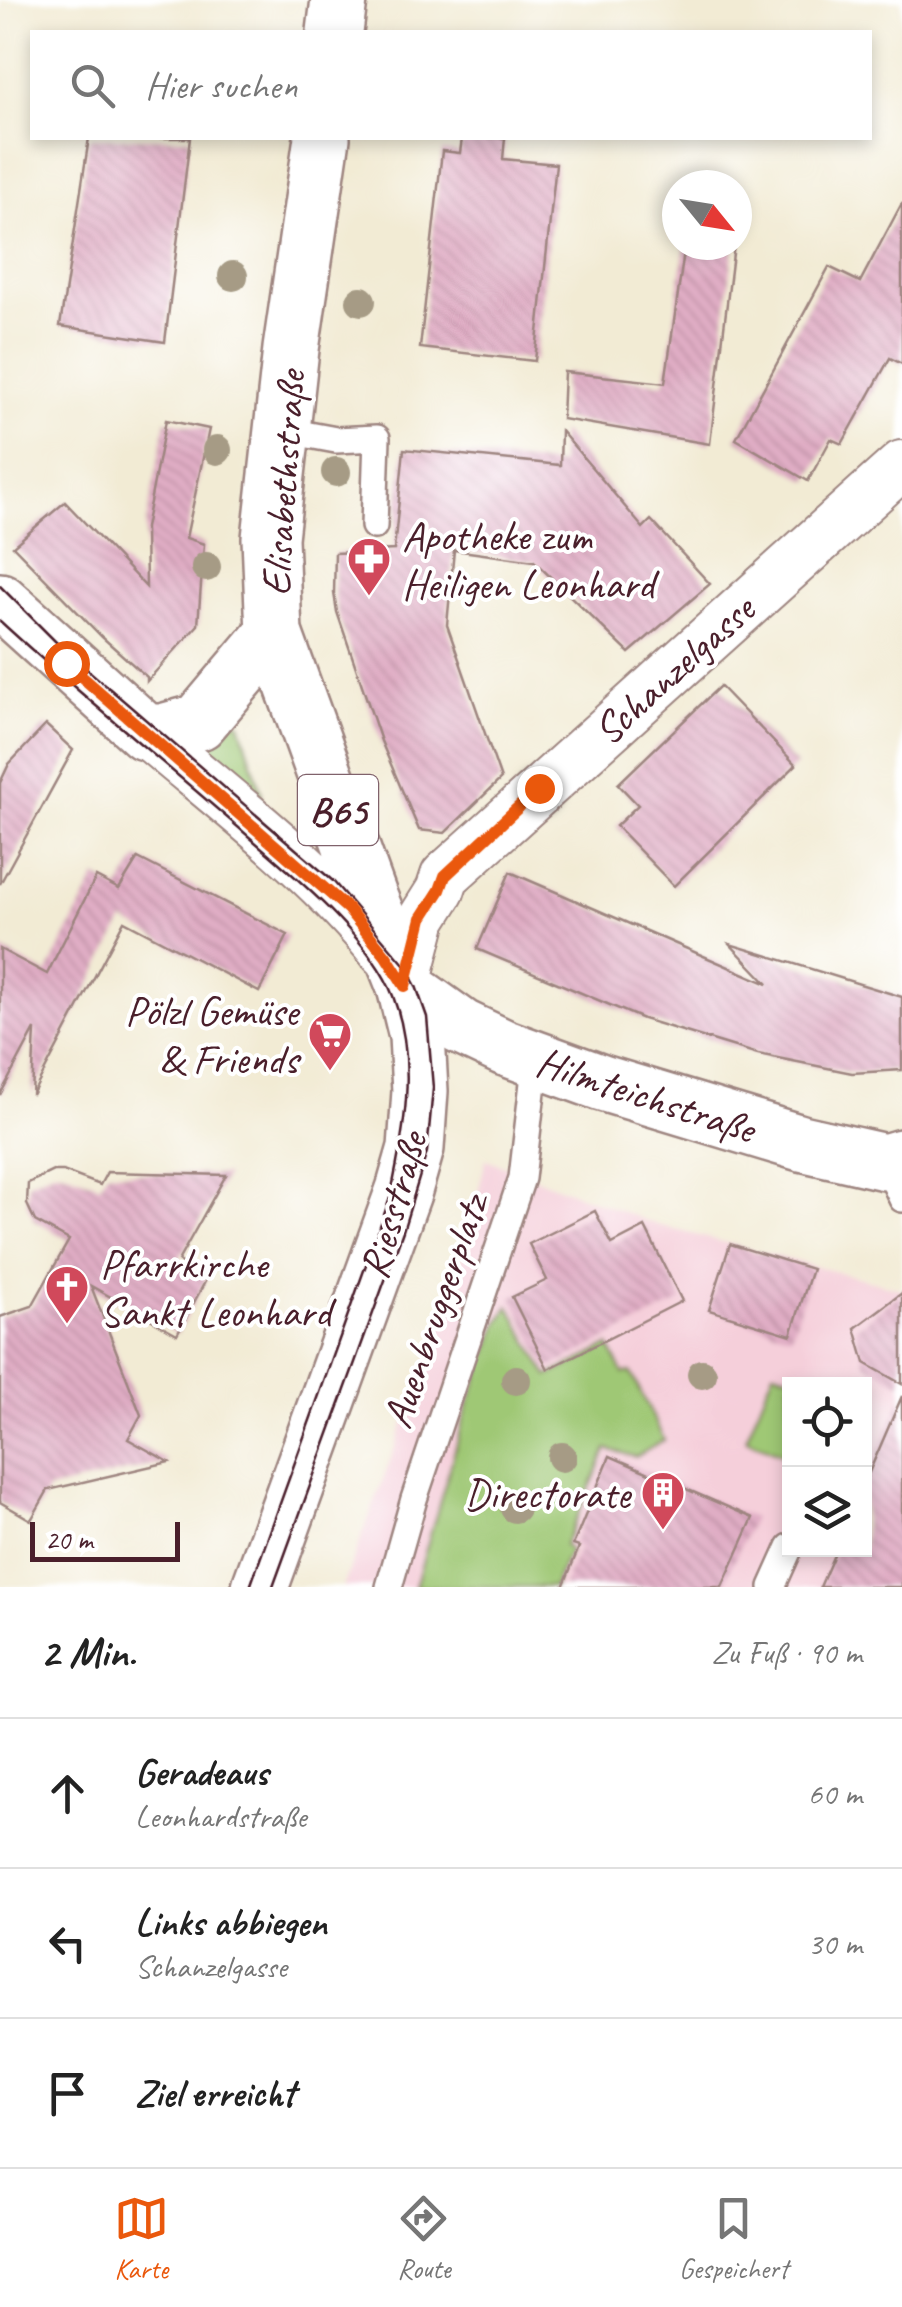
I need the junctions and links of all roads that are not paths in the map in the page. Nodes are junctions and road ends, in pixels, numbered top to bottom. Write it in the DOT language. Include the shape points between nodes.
graph roads {
  1 [pos="339,0"];
  2 [pos="335,30"];
  3 [pos="322,140"];
  4 [pos="282,430"];
  5 [pos="902,465"];
  6 [pos="374,526"];
  7 [pos="0,600"];
  8 [pos="274,633"];
  9 [pos="144,732"];
  10 [pos="405,986"];
  11 [pos="536,1057"];
  12 [pos="896,1173"];
  13 [pos="786,1557"];
  14 [pos="260,1587"];
  15 [pos="389,1587"];
  16 [pos="772,1587"];
  1 -- 2 [label="main road"];
  3 -- 4 [label="main road, Elisabethstraße / B65"];
  4 -- 6 [label="lane" via="336,440 377,438"];
  4 -- 8 [label="main road, Elisabethstraße / B65" via="270,538"];
  5 -- 10 [label="street, Schanzelgasse" via="445,876 422,918"];
  7 -- 9 [label="main road"];
  8 -- 9 [label="main road" via="199,722"];
  8 -- 10 [label="main road, Elisabethstraße / B65"];
  9 -- 10 [label="street" via="348,909"];
  10 -- 11 [label="main road, Hilmteichstraße" via="462,1027"];
  10 -- 14 [label="main road, Riesstraße / B65" via="417,1036 416,1148"];
  11 -- 12 [label="main road, Hilmteichstraße" via="721,1122"];
  11 -- 15 [label="lane, Auenbruggerplatz" via="522,1178"];
  13 -- 16 [label="lane"];
}
